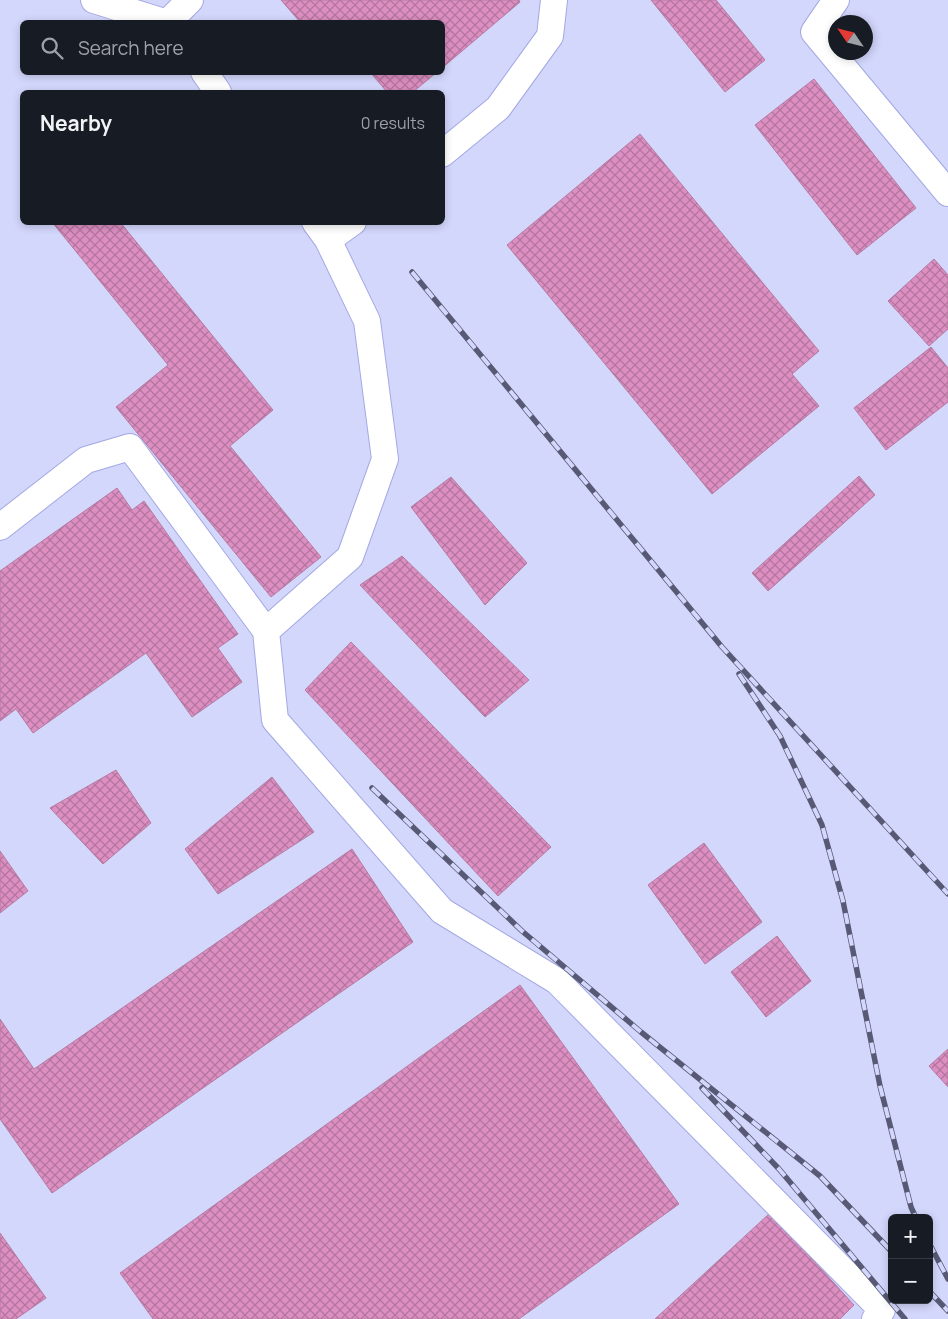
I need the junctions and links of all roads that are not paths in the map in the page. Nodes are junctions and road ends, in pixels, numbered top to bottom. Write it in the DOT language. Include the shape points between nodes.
graph roads {
  1 [pos="94,0"];
  2 [pos="190,0"];
  3 [pos="554,0"];
  4 [pos="836,0"];
  5 [pos="159,20"];
  6 [pos="168,20"];
  7 [pos="206,75"];
  8 [pos="217,90"];
  9 [pos="445,152"];
  10 [pos="948,193"];
  11 [pos="342,225"];
  12 [pos="321,231"];
  13 [pos="0,527"];
  14 [pos="266,631"];
  15 [pos="875,1319"];
  1 -- 5 [label="lane"];
  2 -- 6 [label="lane"];
  3 -- 9 [label="lane" via="550,36 498,108"];
  4 -- 10 [label="lane" via="814,32"];
  7 -- 8 [label="lane"];
  11 -- 12 [label="lane"];
  12 -- 14 [label="lane" via="367,321 385,459 350,557"];
  13 -- 14 [label="lane" via="86,460 130,447"];
  14 -- 15 [label="lane" via="275,720 442,912 557,981 882,1310"];
}
